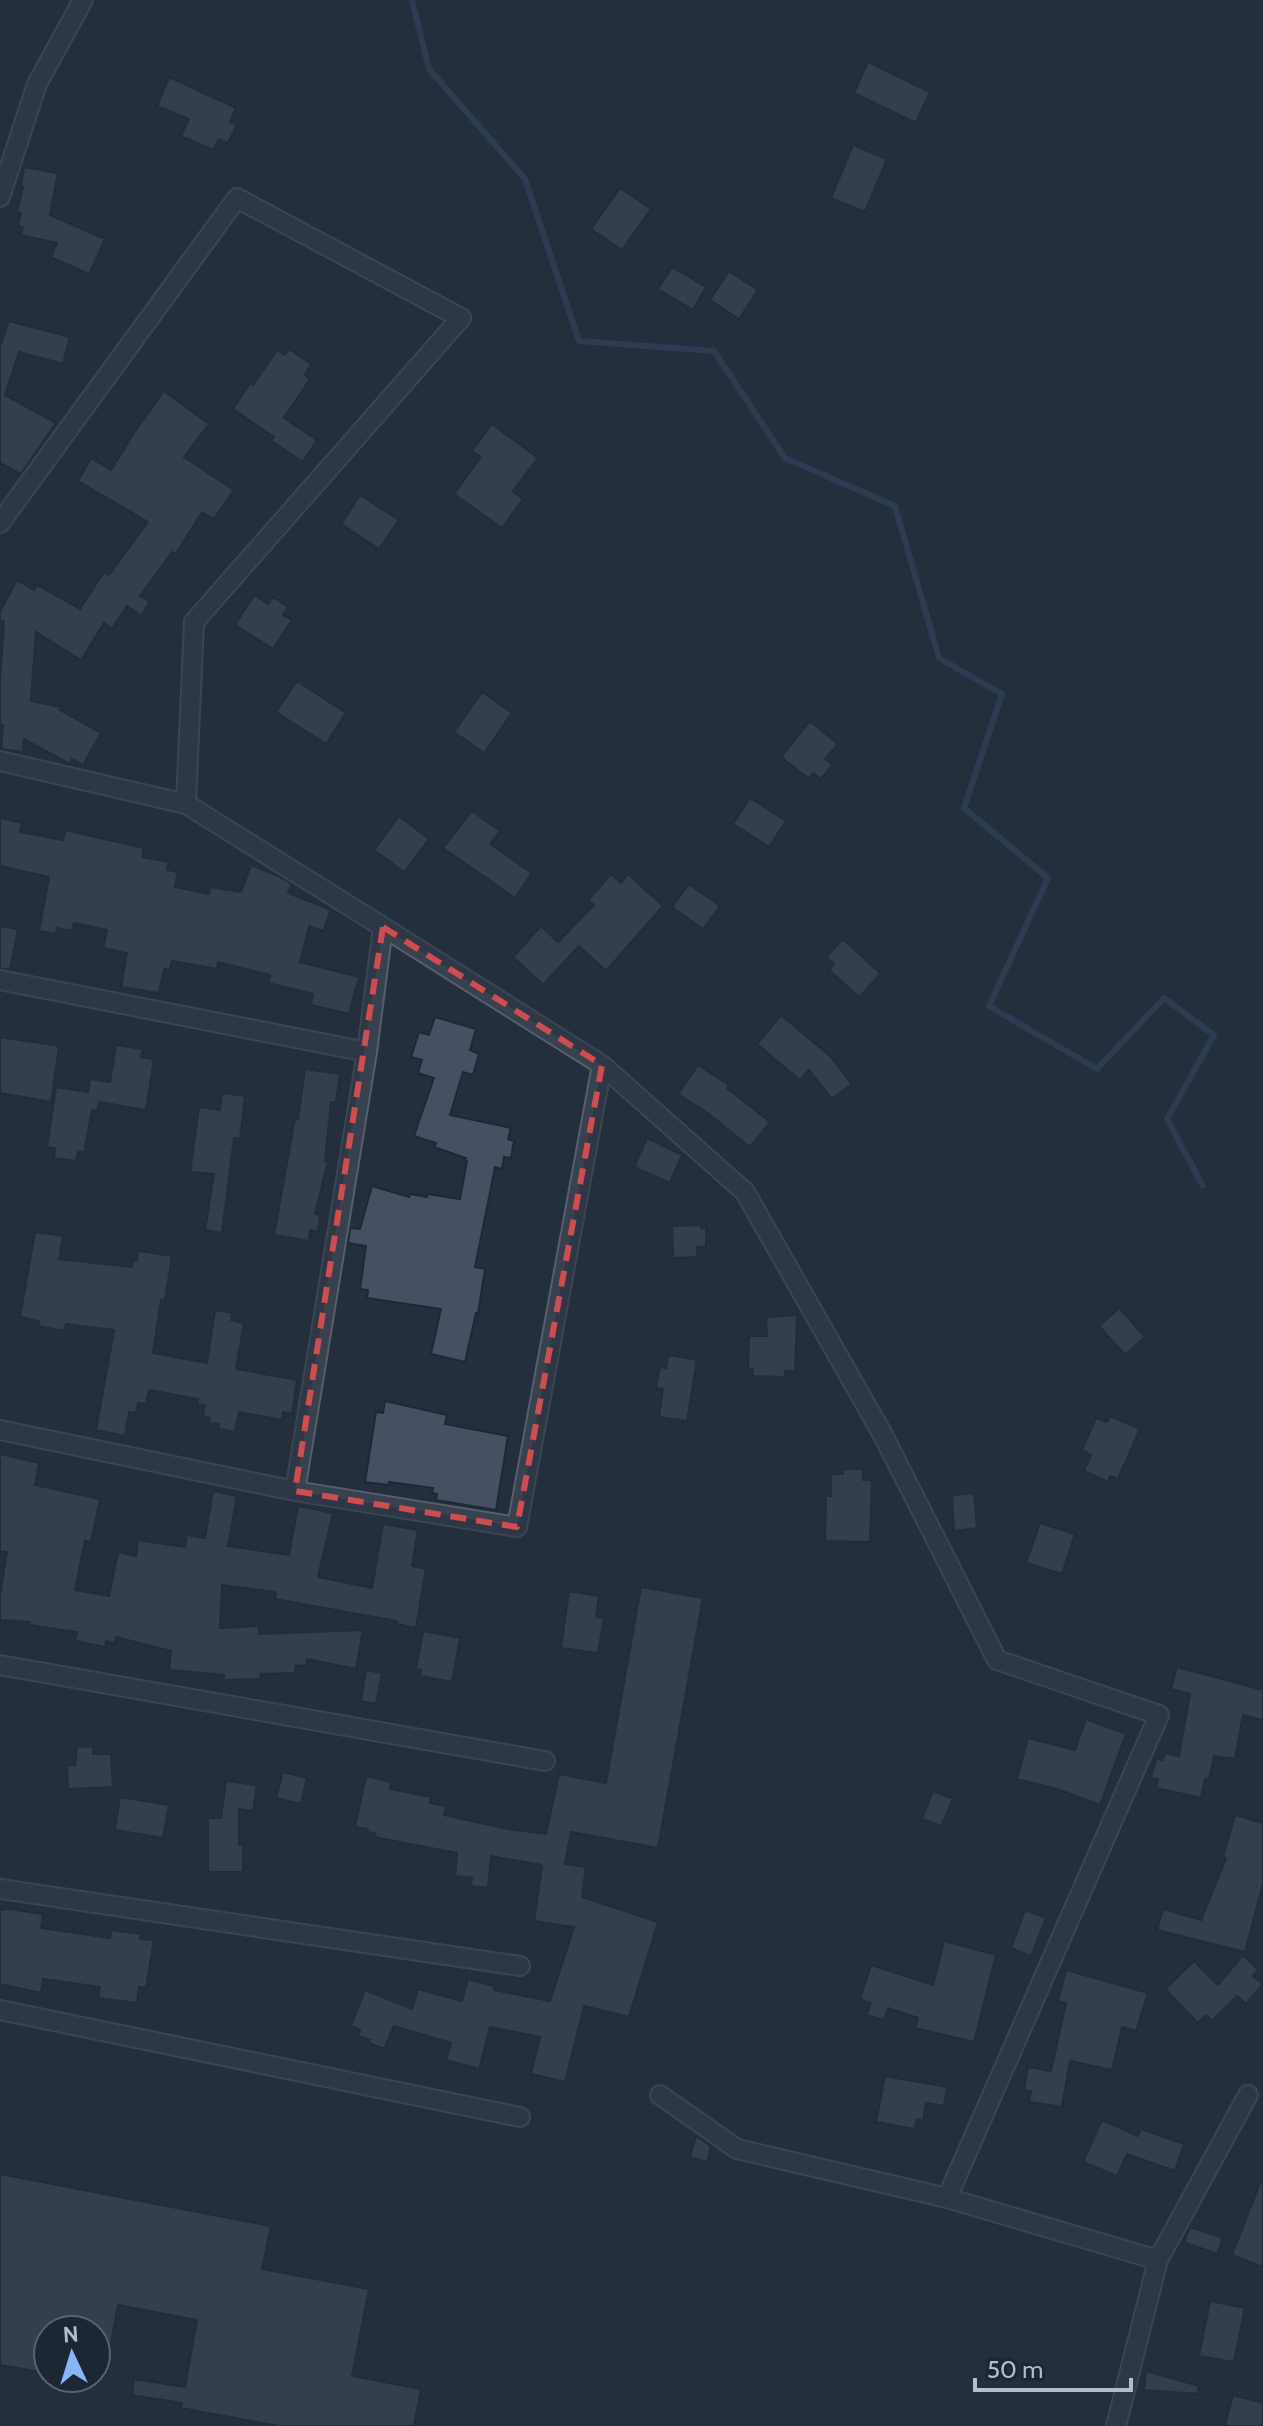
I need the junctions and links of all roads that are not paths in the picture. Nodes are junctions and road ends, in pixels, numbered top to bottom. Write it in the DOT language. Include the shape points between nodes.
graph roads {
  1 [pos="83,0"];
  2 [pos="0,197"];
  3 [pos="0,523"];
  4 [pos="0,761"];
  5 [pos="186,804"];
  6 [pos="383,927"];
  7 [pos="0,980"];
  8 [pos="367,1052"];
  9 [pos="602,1065"];
  10 [pos="0,1430"];
  11 [pos="295,1491"];
  12 [pos="0,1665"];
  13 [pos="545,1761"];
  14 [pos="0,1889"];
  15 [pos="520,1966"];
  16 [pos="0,2010"];
  17 [pos="660,2095"];
  18 [pos="1248,2095"];
  19 [pos="520,2117"];
  20 [pos="947,2198"];
  21 [pos="1158,2260"];
  22 [pos="1116,2426"];
  1 -- 2 [label="street" via="37,84"];
  3 -- 5 [label="street" via="237,198 461,318 194,622"];
  4 -- 5 [label="street"];
  5 -- 6 [label="street"];
  6 -- 8 [label="street"];
  6 -- 9 [label="street"];
  7 -- 8 [label="street"];
  8 -- 11 [label="street"];
  9 -- 11 [label="street" via="517,1527"];
  9 -- 20 [label="street" via="745,1192 883,1435 997,1660 1159,1715"];
  10 -- 11 [label="street"];
  12 -- 13 [label="street"];
  14 -- 15 [label="street"];
  16 -- 19 [label="street"];
  17 -- 20 [label="street" via="737,2149"];
  18 -- 21 [label="street"];
  20 -- 21 [label="street"];
  21 -- 22 [label="street"];
}
